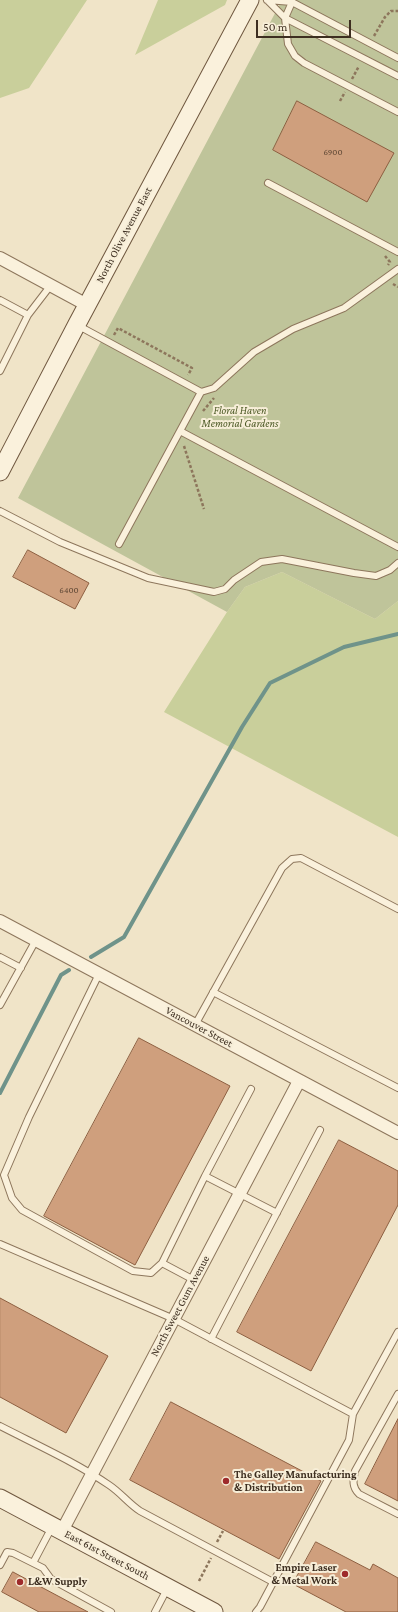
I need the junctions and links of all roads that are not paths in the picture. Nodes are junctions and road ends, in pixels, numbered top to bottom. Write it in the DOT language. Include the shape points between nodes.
graph roads {
  1 [pos="250,0"];
  2 [pos="292,2"];
  3 [pos="285,18"];
  4 [pos="398,58"];
  5 [pos="398,76"];
  6 [pos="398,112"];
  7 [pos="268,183"];
  8 [pos="398,252"];
  9 [pos="0,258"];
  10 [pos="398,269"];
  11 [pos="51,285"];
  12 [pos="0,300"];
  13 [pos="87,305"];
  14 [pos="28,315"];
  15 [pos="77,324"];
  16 [pos="0,371"];
  17 [pos="201,392"];
  18 [pos="180,431"];
  19 [pos="0,472"];
  20 [pos="0,510"];
  21 [pos="119,544"];
  22 [pos="398,547"];
  23 [pos="398,563"];
  24 [pos="398,909"];
  25 [pos="0,921"];
  26 [pos="36,940"];
  27 [pos="0,957"];
  28 [pos="20,968"];
  29 [pos="100,974"];
  30 [pos="213,992"];
  31 [pos="0,1006"];
  32 [pos="195,1025"];
  33 [pos="298,1081"];
  34 [pos="398,1088"];
  35 [pos="251,1089"];
  36 [pos="320,1130"];
  37 [pos="398,1133"];
  38 [pos="205,1176"];
  39 [pos="239,1194"];
  40 [pos="276,1213"];
  41 [pos="0,1244"];
  42 [pos="162,1263"];
  43 [pos="194,1280"];
  44 [pos="174,1319"];
  45 [pos="398,1332"];
  46 [pos="211,1340"];
  47 [pos="398,1394"];
  48 [pos="353,1414"];
  49 [pos="0,1426"];
  50 [pos="92,1474"];
  51 [pos="0,1498"];
  52 [pos="398,1514"];
  53 [pos="57,1528"];
  54 [pos="33,1563"];
  55 [pos="0,1565"];
  56 [pos="273,1582"];
  57 [pos="168,1587"];
  58 [pos="111,1612"];
  59 [pos="155,1612"];
  60 [pos="214,1612"];
  61 [pos="256,1612"];
  1 -- 13 [label="street, North Olive Avenue East"];
  2 -- 3 [label="lane"];
  2 -- 3 [label="lane" via="267,0"];
  2 -- 4 [label="lane"];
  3 -- 5 [label="lane"];
  3 -- 6 [label="lane" via="288,44 295,56"];
  7 -- 8 [label="lane"];
  9 -- 11 [label="street"];
  10 -- 17 [label="lane" via="344,308 293,329 254,352 214,388"];
  11 -- 13 [label="street"];
  11 -- 14 [label="lane"];
  12 -- 14 [label="lane"];
  13 -- 15 [label="street, North Olive Avenue East"];
  14 -- 16 [label="lane"];
  15 -- 17 [label="lane"];
  15 -- 19 [label="street, North Olive Avenue East"];
  17 -- 18 [label="lane"];
  18 -- 21 [label="lane"];
  18 -- 22 [label="lane"];
  20 -- 23 [label="lane" via="53,539 141,575 214,592 225,589 261,562 282,559 376,576"];
  24 -- 30 [label="lane" via="301,858 292,859 282,868"];
  25 -- 26 [label="street, Vancouver Street"];
  26 -- 28 [label="lane"];
  26 -- 29 [label="street, Vancouver Street"];
  27 -- 28 [label="lane"];
  28 -- 31 [label="lane"];
  29 -- 32 [label="street, Vancouver Street"];
  29 -- 42 [label="lane" via="29,1117 4,1175 12,1198 22,1210 39,1220 132,1271 150,1273"];
  30 -- 32 [label="lane"];
  30 -- 34 [label="lane"];
  32 -- 33 [label="street, Vancouver Street"];
  33 -- 37 [label="street, Vancouver Street"];
  33 -- 39 [label="street, North Sweet Gum Avenue"];
  35 -- 38 [label="lane"];
  36 -- 40 [label="lane"];
  38 -- 39 [label="lane"];
  38 -- 42 [label="lane"];
  39 -- 40 [label="lane"];
  39 -- 43 [label="street, North Sweet Gum Avenue"];
  40 -- 46 [label="lane"];
  41 -- 44 [label="lane"];
  42 -- 43 [label="lane"];
  43 -- 44 [label="street, North Sweet Gum Avenue"];
  44 -- 46 [label="lane"];
  44 -- 50 [label="street, North Sweet Gum Avenue"];
  45 -- 48 [label="lane"];
  46 -- 48 [label="lane"];
  47 -- 52 [label="lane" via="355,1471 353,1480 354,1489 359,1494"];
  48 -- 56 [label="lane" via="349,1440"];
  49 -- 50 [label="lane"];
  50 -- 53 [label="street, North Sweet Gum Avenue"];
  50 -- 56 [label="lane" via="121,1493 130,1505 140,1511"];
  51 -- 53 [label="street, East 61st Street South"];
  53 -- 54 [label="lane"];
  53 -- 57 [label="street, East 61st Street South"];
  54 -- 55 [label="lane" via="7,1552"];
  54 -- 58 [label="lane" via="43,1568 51,1579"];
  56 -- 61 [label="lane"];
  57 -- 59 [label="lane"];
  57 -- 60 [label="street, East 61st Street South"];
}
